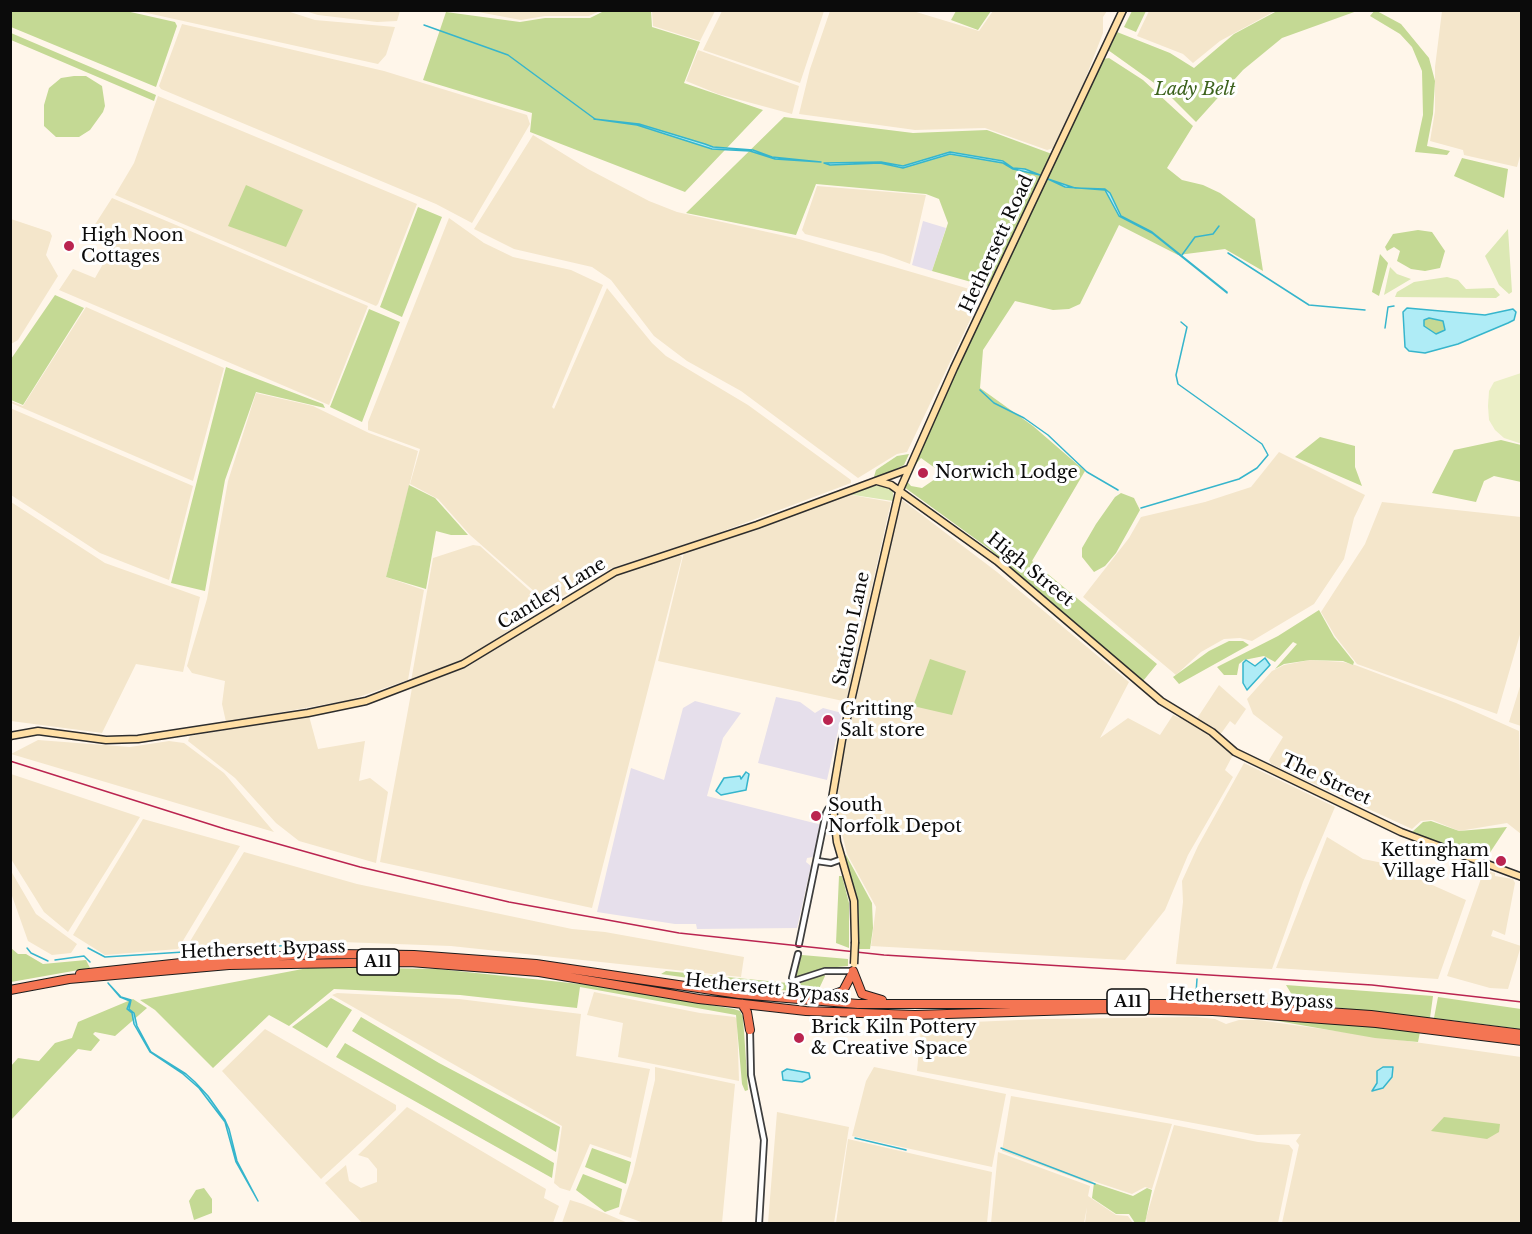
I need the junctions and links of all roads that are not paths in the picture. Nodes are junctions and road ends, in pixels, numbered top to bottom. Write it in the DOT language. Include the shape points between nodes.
graph roads {
  1 [pos="1123,10"];
  2 [pos="908,469"];
  3 [pos="877,481"];
  4 [pos="899,492"];
  5 [pos="1136,679"];
  6 [pos="10,736"];
  7 [pos="832,810"];
  8 [pos="842,860"];
  9 [pos="817,861"];
  10 [pos="1521,877"];
  11 [pos="799,944"];
  12 [pos="798,954"];
  13 [pos="854,968"];
  14 [pos="10,988"];
  15 [pos="798,999"];
  16 [pos="742,1004"];
  17 [pos="916,1005"];
  18 [pos="764,1007"];
  19 [pos="750,1030"];
  20 [pos="1521,1034"];
  21 [pos="1521,1041"];
  22 [pos="759,1224"];
  1 -- 2 [label="street, Hethersett Road"];
  2 -- 3 [label="street, Cantley Lane"];
  2 -- 4 [label="street, Hethersett Road"];
  3 -- 4 [label="street"];
  3 -- 6 [label="street, Cantley Lane" via="615,572 484,653 419,682 340,708 120,740 38,730"];
  4 -- 5 [label="street, High Street" via="997,561"];
  4 -- 7 [label="street, Station Lane" via="838,760"];
  5 -- 10 [label="street, The Street" via="1248,760 1401,832"];
  7 -- 8 [label="street, Station Lane"];
  7 -- 9 [label="street, Station Lane" via="826,813"];
  8 -- 9 [label="street"];
  8 -- 13 [label="street, Station Lane, bridge" via="854,901"];
  9 -- 11 [label="street, Station Lane"];
  12 -- 13 [label="street" via="792,978 795,981 825,971"];
  13 -- 15 [label="highway, A11" via="847,987 839,994"];
  13 -- 17 [label="highway, A11" via="858,989 868,997"];
  14 -- 15 [label="highway, Hethersett Bypass / A11" via="125,967 216,959 367,954 536,964"];
  14 -- 16 [label="highway, Hethersett Bypass / A11" via="229,965 410,962 540,972"];
  15 -- 17 [label="highway, Hethersett Bypass / A11"];
  16 -- 18 [label="highway, Hethersett Bypass / A11"];
  16 -- 19 [label="highway"];
  17 -- 20 [label="highway, Hethersett Bypass / A11" via="1232,1005 1371,1015"];
  18 -- 19 [label="highway" via="756,1014"];
  18 -- 21 [label="highway, Hethersett Bypass / A11" via="906,1015 1108,1009 1213,1011 1365,1022"];
  19 -- 22 [label="street" via="751,1075 764,1140"];
}
